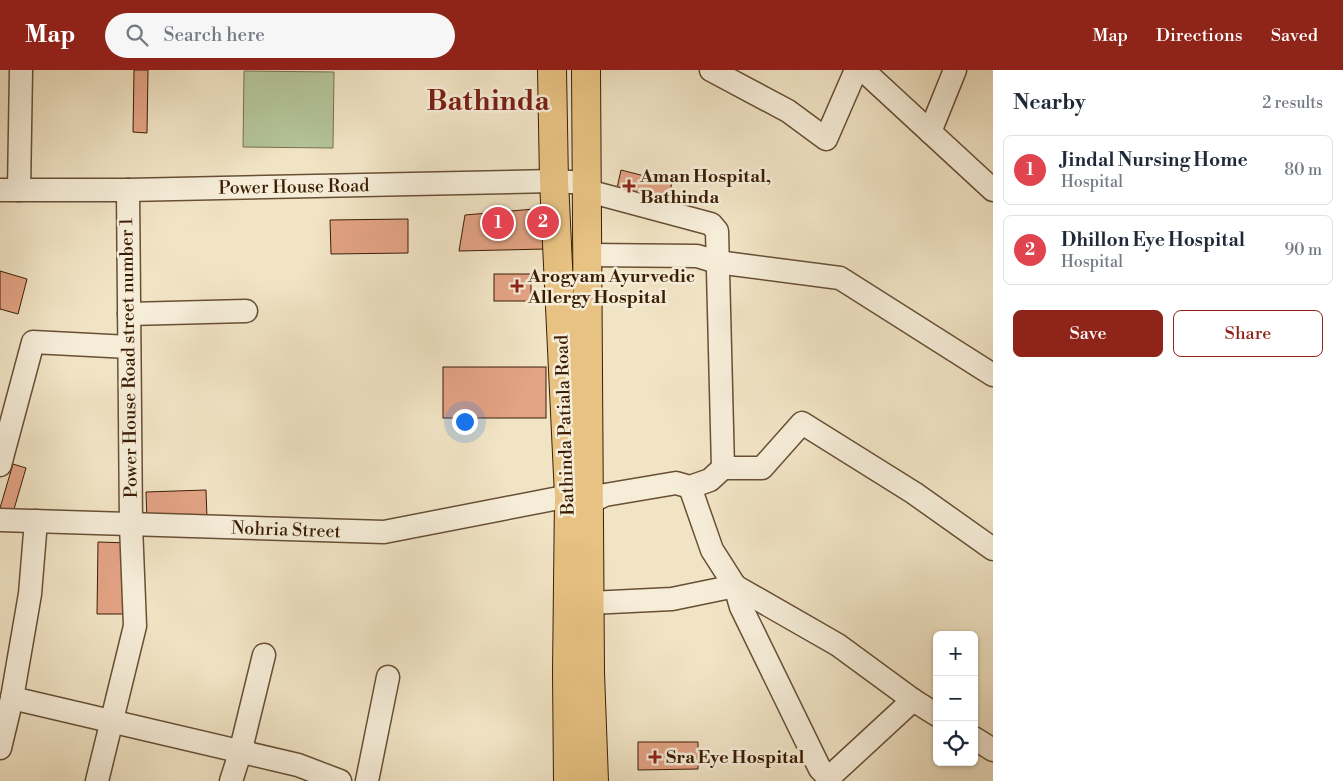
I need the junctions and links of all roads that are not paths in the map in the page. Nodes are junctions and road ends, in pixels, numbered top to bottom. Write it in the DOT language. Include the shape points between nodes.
graph roads {
  1 [pos="21,70"];
  2 [pos="552,70"];
  3 [pos="586,70"];
  4 [pos="712,70"];
  5 [pos="856,70"];
  6 [pos="863,70"];
  7 [pos="955,70"];
  8 [pos="930,132"];
  9 [pos="554,181"];
  10 [pos="588,187"];
  11 [pos="9,190"];
  12 [pos="128,190"];
  13 [pos="993,190"];
  14 [pos="588,255"];
  15 [pos="717,262"];
  16 [pos="246,311"];
  17 [pos="129,314"];
  18 [pos="129,347"];
  19 [pos="993,375"];
  20 [pos="0,465"];
  21 [pos="723,468"];
  22 [pos="690,487"];
  23 [pos="580,499"];
  24 [pos="0,520"];
  25 [pos="36,521"];
  26 [pos="131,525"];
  27 [pos="993,549"];
  28 [pos="735,586"];
  29 [pos="590,603"];
  30 [pos="264,655"];
  31 [pos="388,677"];
  32 [pos="12,698"];
  33 [pos="912,700"];
  34 [pos="933,713"];
  35 [pos="111,722"];
  36 [pos="978,741"];
  37 [pos="0,748"];
  38 [pos="993,750"];
  39 [pos="240,752"];
  40 [pos="97,781"];
  41 [pos="231,781"];
  42 [pos="340,781"];
  43 [pos="367,781"];
  44 [pos="568,781"];
  45 [pos="594,781"];
  1 -- 11 [label="street"];
  2 -- 9 [label="highway, Bathinda Patiala Road"];
  3 -- 10 [label="highway"];
  4 -- 5 [label="street" via="788,111 826,139"];
  6 -- 8 [label="street"];
  7 -- 8 [label="street"];
  8 -- 13 [label="street"];
  9 -- 10 [label="street, Power House Road"];
  9 -- 12 [label="street, Power House Road"];
  9 -- 23 [label="highway, Bathinda Patiala Road"];
  10 -- 14 [label="highway"];
  10 -- 15 [label="street, Power House Road" via="711,224 717,231"];
  11 -- 12 [label="street, Power House Road"];
  12 -- 17 [label="street, Power House Road street number 1"];
  14 -- 15 [label="street" via="697,256"];
  14 -- 23 [label="highway"];
  15 -- 19 [label="street" via="840,278"];
  15 -- 21 [label="street, Power House Road"];
  16 -- 17 [label="street"];
  17 -- 18 [label="street, Power House Road street number 1"];
  18 -- 20 [label="street" via="33,342"];
  18 -- 26 [label="street, Power House Road street number 1"];
  21 -- 22 [label="street" via="710,480"];
  21 -- 27 [label="street" via="762,468 802,423 914,492"];
  22 -- 23 [label="street, Nohria Street" via="676,483"];
  22 -- 28 [label="street" via="712,550"];
  23 -- 26 [label="street, Nohria Street" via="384,532"];
  23 -- 29 [label="highway"];
  23 -- 44 [label="highway, Bathinda Patiala Road" via="567,673"];
  24 -- 25 [label="street, Nohria Street"];
  25 -- 26 [label="street, Nohria Street"];
  25 -- 32 [label="street" via="30,594"];
  26 -- 35 [label="street, Power House Road street number 1" via="135,626"];
  28 -- 29 [label="street" via="672,599"];
  28 -- 33 [label="street" via="838,645"];
  28 -- 33 [label="street" via="741,608 820,769 827,776"];
  29 -- 45 [label="highway"];
  30 -- 39 [label="street"];
  31 -- 43 [label="street"];
  32 -- 35 [label="street"];
  32 -- 37 [label="street"];
  33 -- 34 [label="street"];
  35 -- 39 [label="street"];
  35 -- 40 [label="street, Power House Road street number 1"];
  36 -- 38 [label="street"];
  39 -- 41 [label="street"];
  39 -- 42 [label="street" via="298,765"];
}
